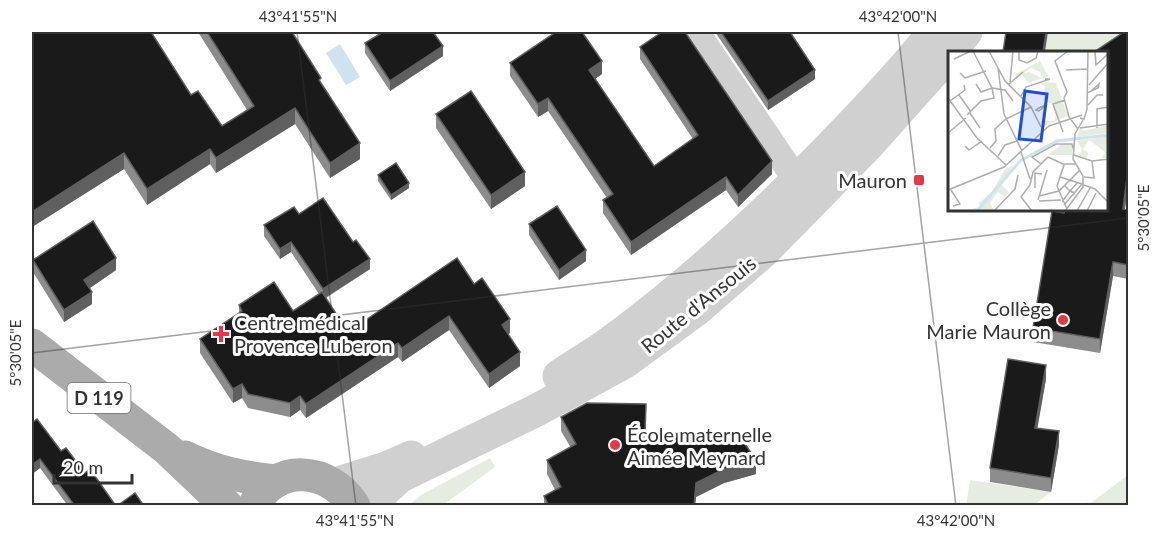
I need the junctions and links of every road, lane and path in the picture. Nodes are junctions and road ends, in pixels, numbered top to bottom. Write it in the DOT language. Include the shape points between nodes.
graph roads {
  1 [pos="696,32"];
  2 [pos="934,32"];
  3 [pos="966,32"];
  4 [pos="923,65"];
  5 [pos="797,181"];
  6 [pos="32,345"];
  7 [pos="168,449"];
  8 [pos="277,481"];
  9 [pos="344,495"];
  10 [pos="226,506"];
  11 [pos="254,506"];
  12 [pos="376,506"];
  1 -- 5 [label="street"];
  2 -- 4 [label="street, Route d'Ansouis"];
  3 -- 4 [label="street, Route d'Ansouis"];
  4 -- 5 [label="street, Route d'Ansouis"];
  4 -- 12 [label="street, Route d'Ansouis" via="867,146 765,250 696,310 625,362 399,477 382,493"];
  5 -- 9 [label="street, Route d'Ansouis" via="679,289 615,339 459,435 386,468"];
  6 -- 7 [label="main road, D 119"];
  7 -- 8 [label="main road, D 119" via="214,470"];
  7 -- 10 [label="main road, D 119"];
  8 -- 9 [label="main road" via="292,476 321,477"];
  8 -- 11 [label="main road"];
}
